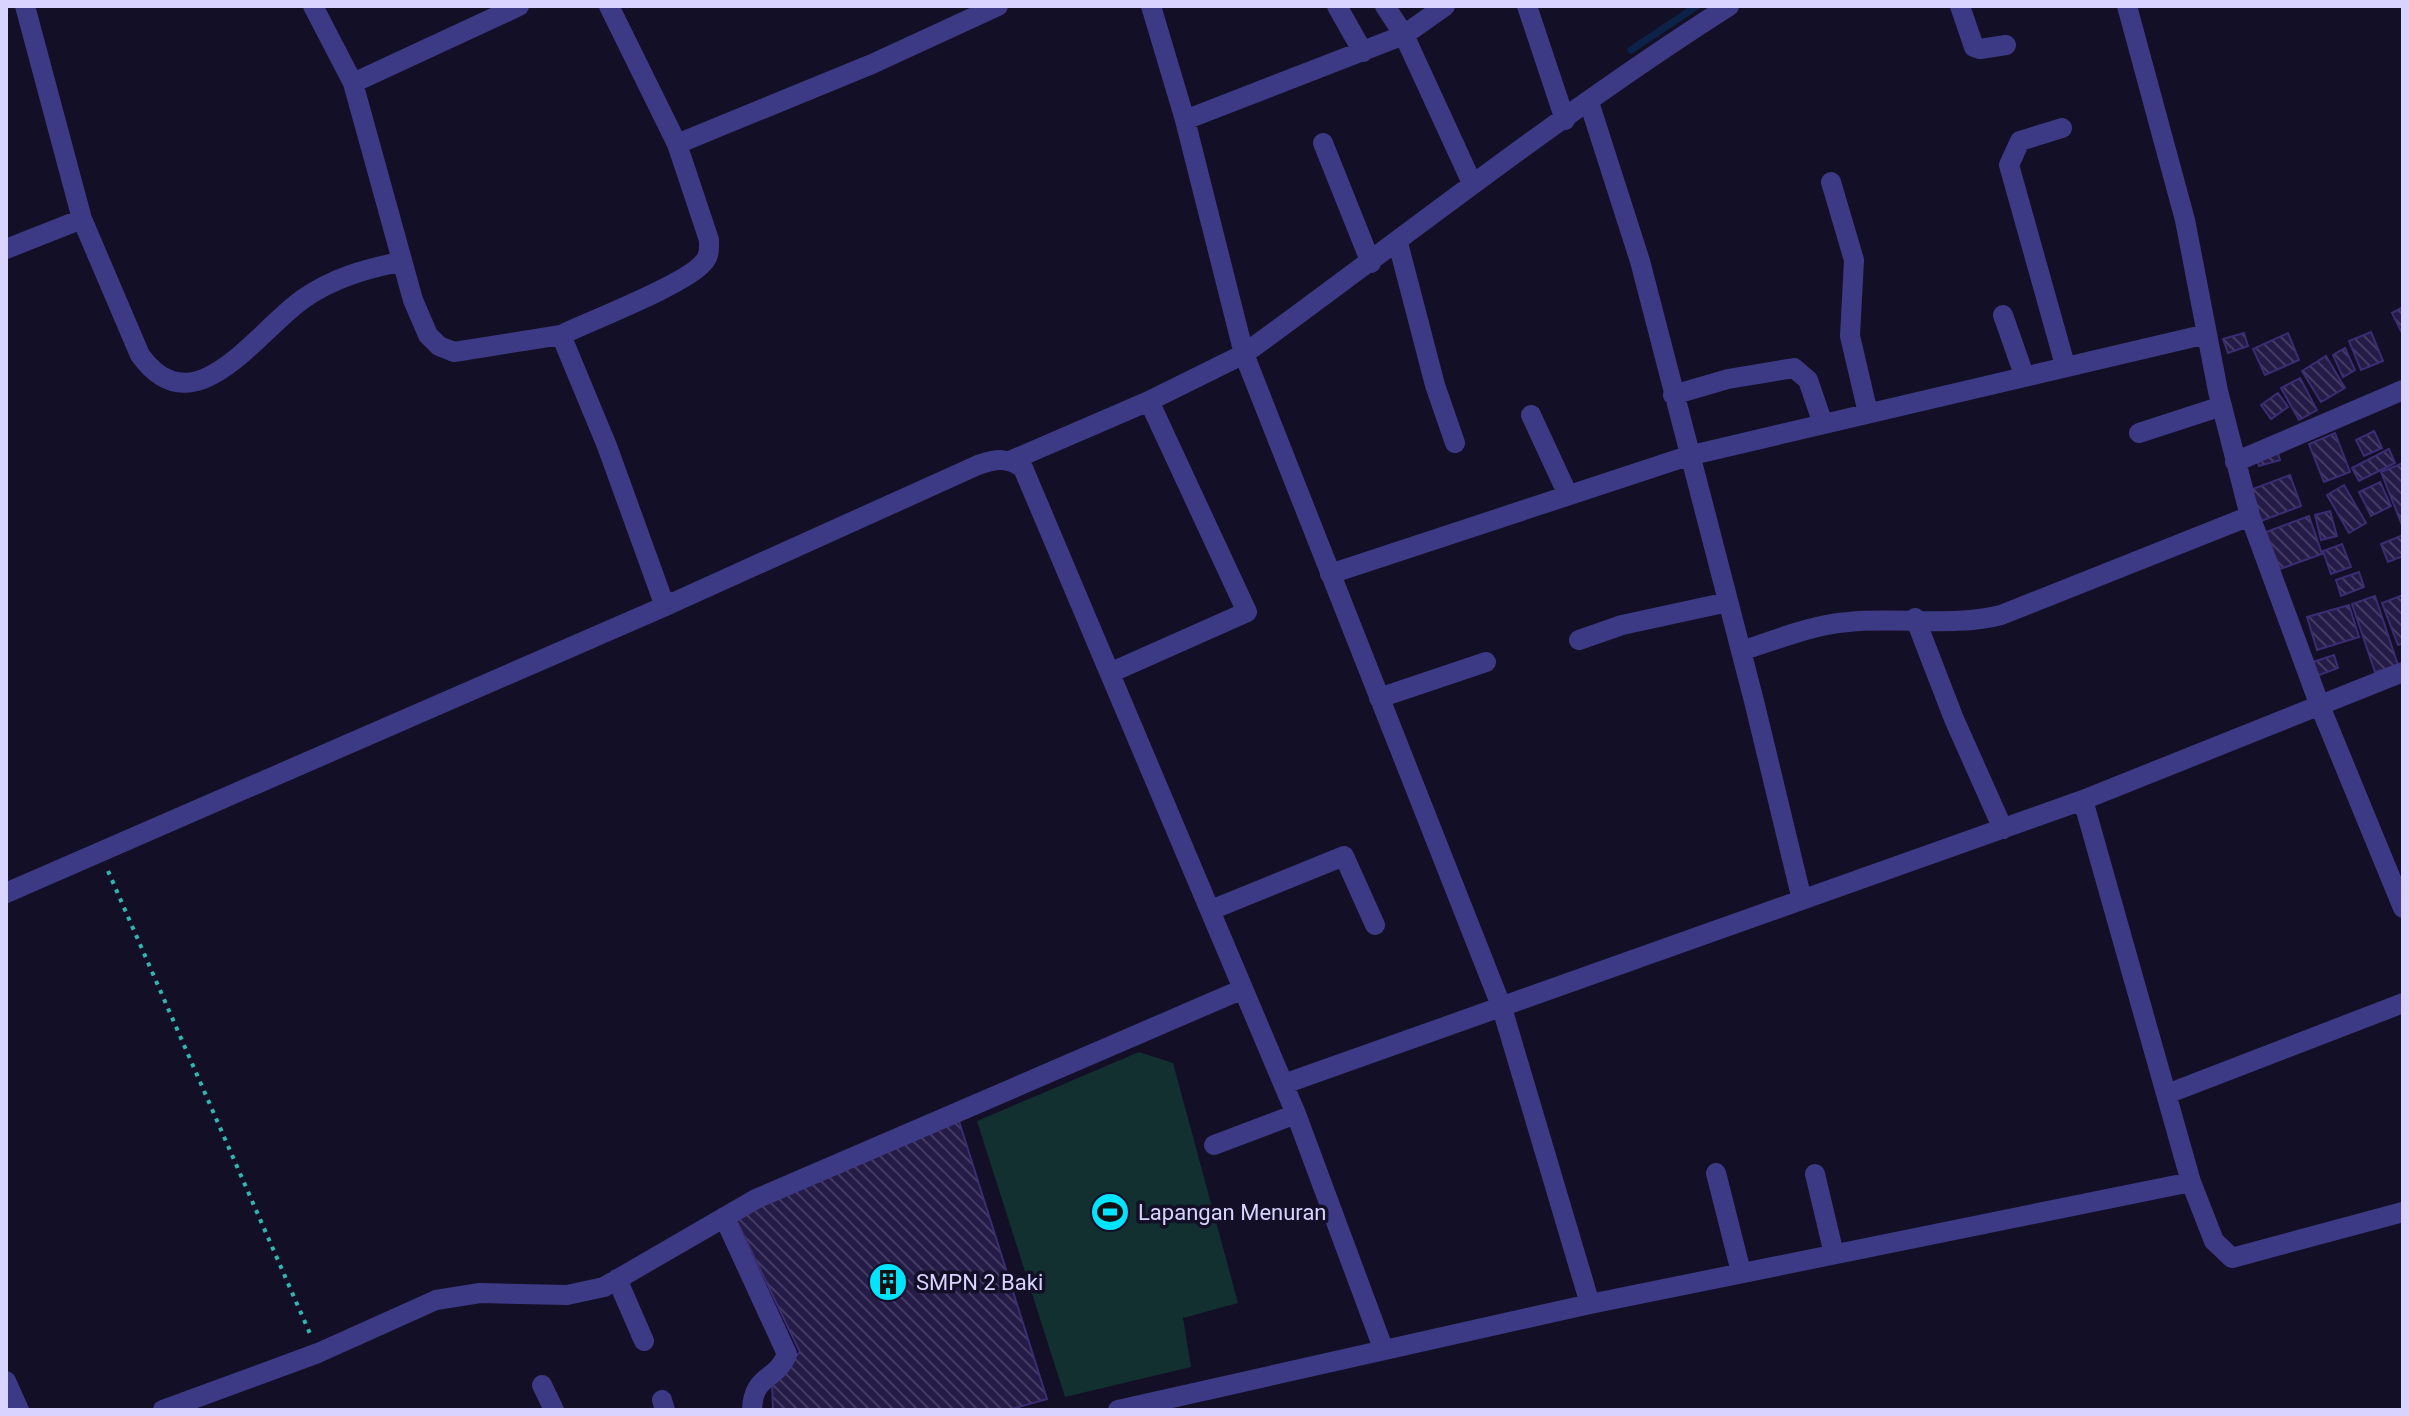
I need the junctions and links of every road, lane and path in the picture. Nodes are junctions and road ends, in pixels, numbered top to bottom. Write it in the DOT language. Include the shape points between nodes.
graph roads {
  1 [pos="25,6"];
  2 [pos="313,6"];
  3 [pos="519,6"];
  4 [pos="609,6"];
  5 [pos="998,6"];
  6 [pos="1151,6"];
  7 [pos="1337,6"];
  8 [pos="1385,6"];
  9 [pos="1445,6"];
  10 [pos="1527,6"];
  11 [pos="1729,6"];
  12 [pos="1960,6"];
  13 [pos="2127,6"];
  14 [pos="1404,35"];
  15 [pos="2006,45"];
  16 [pos="1363,52"];
  17 [pos="353,83"];
  18 [pos="1589,102"];
  19 [pos="1185,120"];
  20 [pos="1565,120"];
  21 [pos="2062,128"];
  22 [pos="1323,143"];
  23 [pos="677,144"];
  24 [pos="1831,182"];
  25 [pos="1472,183"];
  26 [pos="82,219"];
  27 [pos="1398,243"];
  28 [pos="6,249"];
  29 [pos="400,262"];
  30 [pos="1371,263"];
  31 [pos="2003,315"];
  32 [pos="2207,334"];
  33 [pos="561,335"];
  34 [pos="1244,354"];
  35 [pos="2065,365"];
  36 [pos="2024,375"];
  37 [pos="2403,390"];
  38 [pos="1673,395"];
  39 [pos="1149,401"];
  40 [pos="2222,406"];
  41 [pos="1868,413"];
  42 [pos="1531,415"];
  43 [pos="1823,424"];
  44 [pos="2139,433"];
  45 [pos="1455,443"];
  46 [pos="1688,456"];
  47 [pos="1012,460"];
  48 [pos="2235,462"];
  49 [pos="1568,495"];
  50 [pos="2250,516"];
  51 [pos="1330,574"];
  52 [pos="1728,602"];
  53 [pos="670,604"];
  54 [pos="1915,618"];
  55 [pos="1579,640"];
  56 [pos="1741,651"];
  57 [pos="1486,662"];
  58 [pos="1112,672"];
  59 [pos="2403,672"];
  60 [pos="1379,698"];
  61 [pos="2320,706"];
  62 [pos="2083,800"];
  63 [pos="2003,829"];
  64 [pos="100,852"];
  65 [pos="6,893"];
  66 [pos="1802,900"];
  67 [pos="2403,908"];
  68 [pos="1211,910"];
  69 [pos="1375,925"];
  70 [pos="1243,989"];
  71 [pos="2403,1003"];
  72 [pos="1502,1008"];
  73 [pos="1284,1084"];
  74 [pos="2167,1094"];
  75 [pos="1296,1114"];
  76 [pos="1214,1145"];
  77 [pos="1716,1173"];
  78 [pos="1815,1174"];
  79 [pos="2191,1182"];
  80 [pos="2403,1212"];
  81 [pos="724,1217"];
  82 [pos="1834,1254"];
  83 [pos="1741,1272"];
  84 [pos="617,1279"];
  85 [pos="1590,1304"];
  86 [pos="644,1341"];
  87 [pos="1383,1348"];
  88 [pos="318,1353"];
  89 [pos="6,1381"];
  90 [pos="542,1385"];
  91 [pos="19,1410"];
  92 [pos="163,1410"];
  93 [pos="554,1410"];
  94 [pos="752,1410"];
  95 [pos="1118,1410"];
  1 -- 26 [label="street"];
  2 -- 17 [label="street"];
  3 -- 17 [label="street"];
  4 -- 23 [label="street"];
  5 -- 23 [label="street"];
  6 -- 19 [label="street"];
  7 -- 16 [label="street"];
  8 -- 14 [label="street"];
  9 -- 14 [label="street"];
  10 -- 20 [label="street"];
  11 -- 18 [label="street"];
  12 -- 15 [label="street" via="1974,47"];
  13 -- 32 [label="street" via="2185,220"];
  14 -- 16 [label="street"];
  14 -- 25 [label="street"];
  16 -- 19 [label="street"];
  17 -- 29 [label="street"];
  18 -- 20 [label="street"];
  18 -- 38 [label="street" via="1640,261"];
  19 -- 34 [label="street"];
  20 -- 25 [label="street"];
  21 -- 35 [label="street" via="2020,141 2009,165"];
  22 -- 30 [label="street"];
  23 -- 33 [label="street" via="709,254 701,266 677,280"];
  24 -- 41 [label="street" via="1854,260 1850,336"];
  25 -- 27 [label="street"];
  26 -- 28 [label="street"];
  26 -- 29 [label="street" via="140,355 169,383 190,385 214,376 302,300 357,271"];
  27 -- 30 [label="street"];
  27 -- 45 [label="street"];
  29 -- 33 [label="street" via="428,335 439,346 454,352"];
  30 -- 34 [label="street"];
  31 -- 36 [label="street"];
  32 -- 35 [label="street"];
  32 -- 40 [label="street"];
  33 -- 53 [label="street" via="662,598"];
  34 -- 39 [label="street"];
  34 -- 51 [label="street"];
  35 -- 36 [label="street"];
  36 -- 41 [label="street"];
  37 -- 48 [label="street"];
  38 -- 43 [label="street" via="1794,368 1808,380"];
  38 -- 46 [label="street"];
  39 -- 47 [label="street"];
  39 -- 58 [label="street" via="1247,612"];
  40 -- 44 [label="street"];
  40 -- 48 [label="street"];
  41 -- 43 [label="street"];
  42 -- 49 [label="street"];
  43 -- 46 [label="street"];
  46 -- 49 [label="street"];
  46 -- 52 [label="street"];
  47 -- 53 [label="street" via="978,465"];
  47 -- 58 [label="street" via="1023,468"];
  48 -- 50 [label="street"];
  49 -- 51 [label="street"];
  50 -- 54 [label="street" via="2001,615 1971,621"];
  50 -- 61 [label="street"];
  51 -- 60 [label="street"];
  52 -- 55 [label="street"];
  52 -- 56 [label="street"];
  53 -- 64 [label="street"];
  54 -- 56 [label="street" via="1822,626"];
  54 -- 63 [label="street"];
  56 -- 66 [label="street"];
  57 -- 60 [label="street"];
  58 -- 68 [label="street"];
  59 -- 61 [label="street"];
  60 -- 72 [label="street"];
  61 -- 62 [label="street"];
  61 -- 67 [label="street"];
  62 -- 63 [label="street"];
  62 -- 74 [label="street"];
  63 -- 66 [label="street"];
  64 -- 65 [label="street"];
  64 -- 88 [label="path"];
  66 -- 72 [label="street"];
  68 -- 69 [label="street" via="1344,856"];
  68 -- 70 [label="street"];
  70 -- 73 [label="street"];
  70 -- 81 [label="street"];
  71 -- 74 [label="street"];
  72 -- 73 [label="street"];
  72 -- 85 [label="street"];
  73 -- 75 [label="street"];
  74 -- 79 [label="street"];
  75 -- 76 [label="street"];
  75 -- 87 [label="street"];
  77 -- 83 [label="street"];
  78 -- 82 [label="street"];
  79 -- 80 [label="street" via="2214,1241 2232,1258"];
  79 -- 82 [label="street"];
  81 -- 84 [label="street"];
  81 -- 94 [label="street" via="787,1354 758,1384"];
  82 -- 83 [label="street"];
  83 -- 85 [label="street"];
  84 -- 86 [label="street"];
  84 -- 88 [label="street" via="567,1295 480,1293 436,1300"];
  85 -- 87 [label="street"];
  87 -- 95 [label="street"];
  88 -- 92 [label="street"];
  89 -- 91 [label="street"];
  90 -- 93 [label="street"];
}
